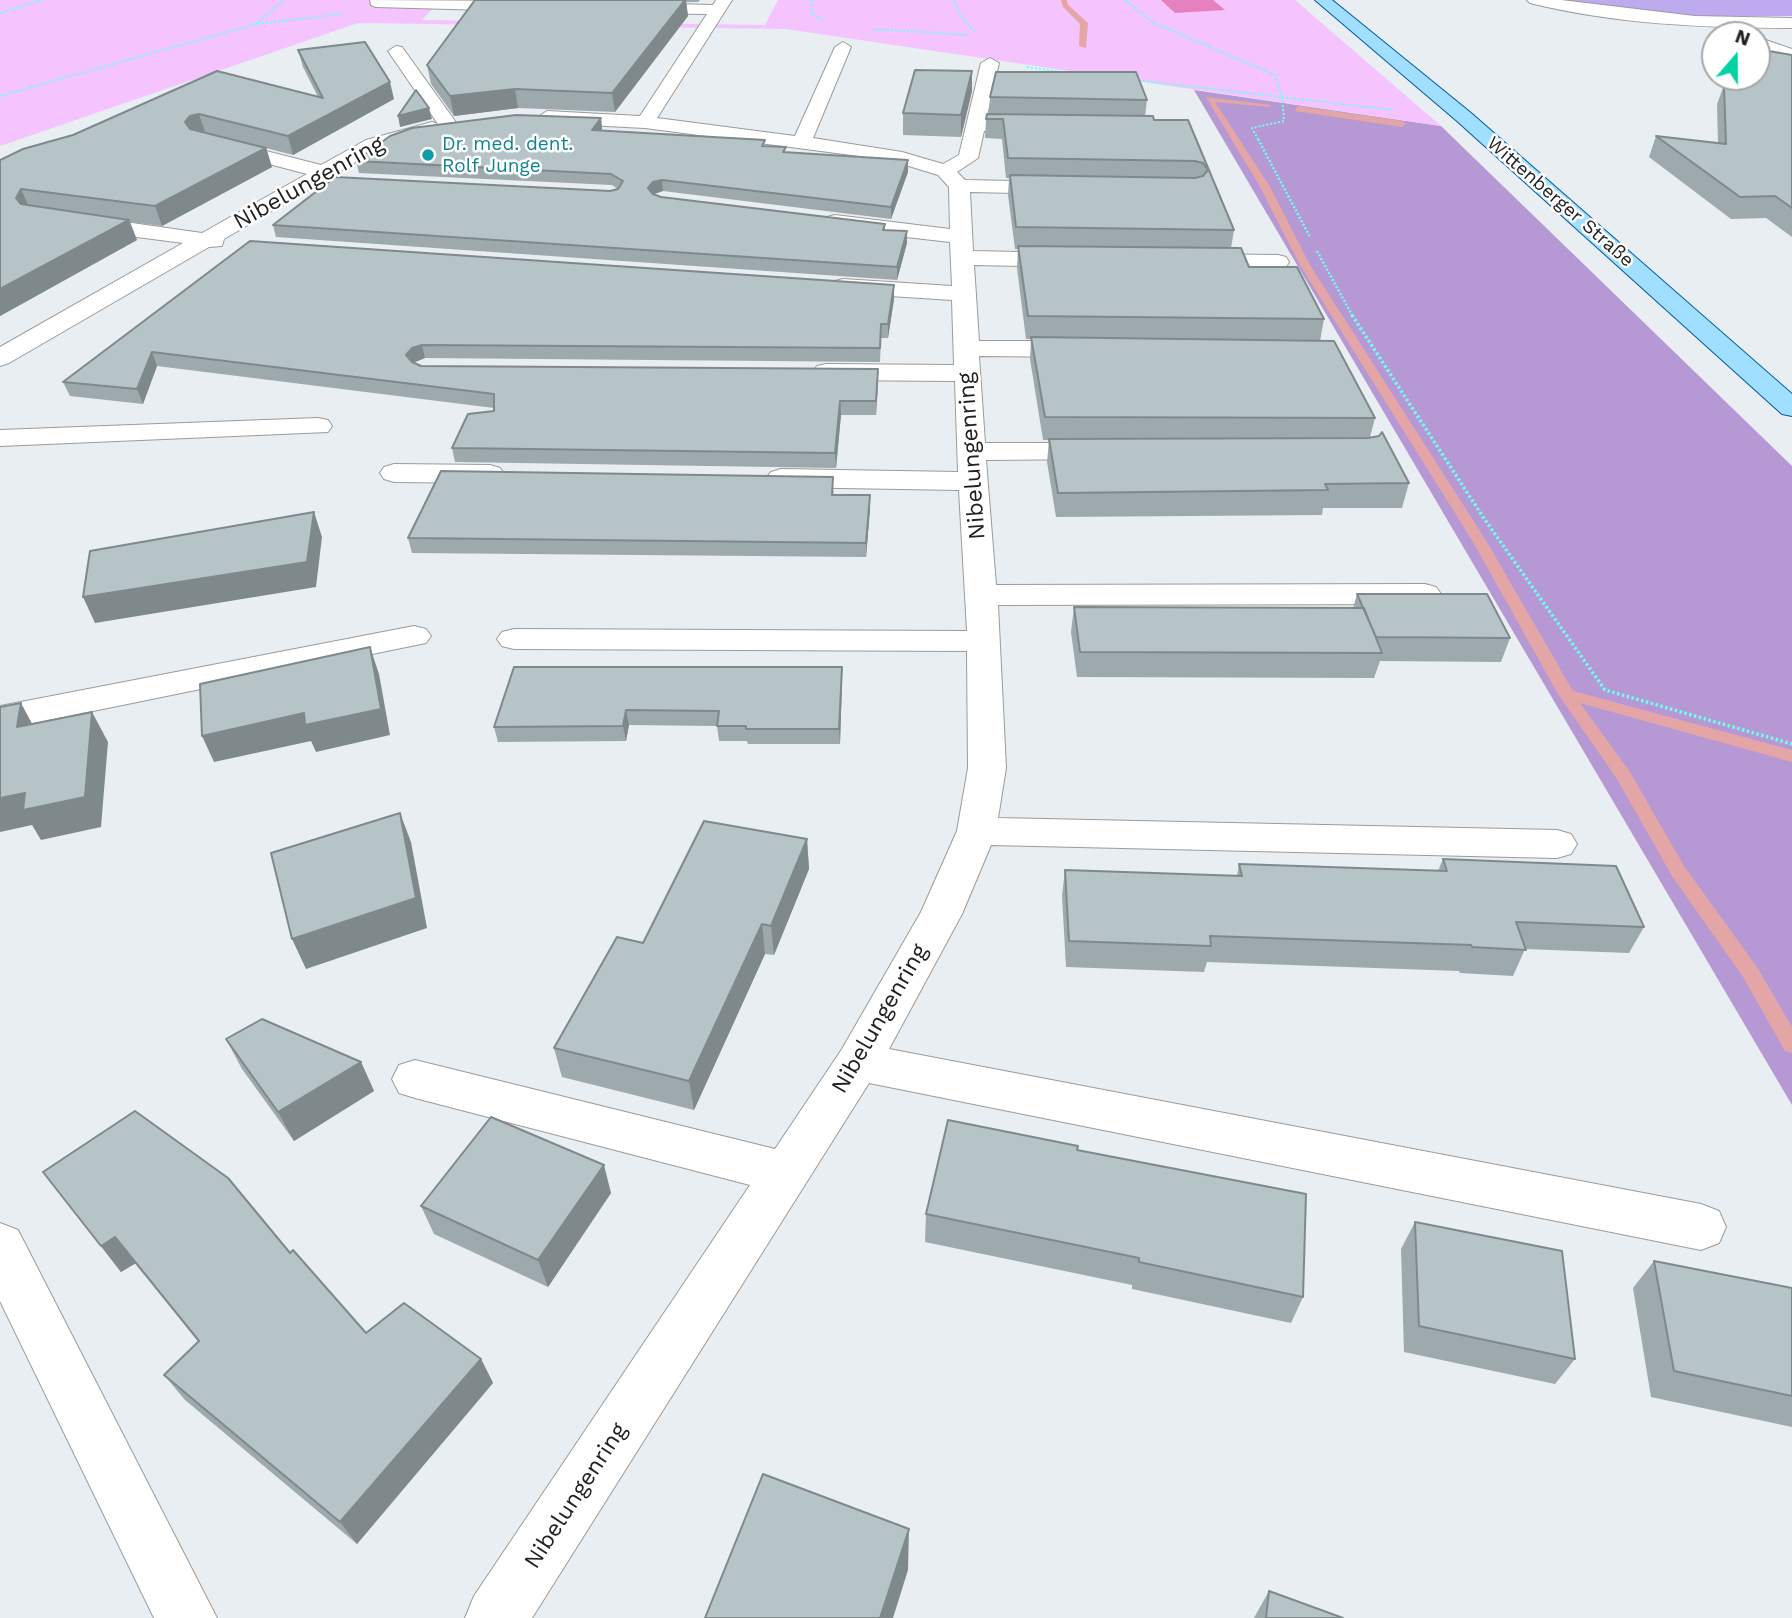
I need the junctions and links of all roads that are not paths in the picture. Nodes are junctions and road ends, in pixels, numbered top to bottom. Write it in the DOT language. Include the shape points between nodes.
graph roads {
  1 [pos="1323,0"];
  2 [pos="1535,0"];
  3 [pos="376,2"];
  4 [pos="721,5"];
  5 [pos="544,6"];
  6 [pos="624,8"];
  7 [pos="1701,22"];
  8 [pos="1771,23"];
  9 [pos="1792,23"];
  10 [pos="843,47"];
  11 [pos="1771,47"];
  12 [pos="396,51"];
  13 [pos="1792,55"];
  14 [pos="990,63"];
  15 [pos="518,117"];
  16 [pos="481,120"];
  17 [pos="645,122"];
  18 [pos="448,125"];
  19 [pos="975,125"];
  20 [pos="1054,126"];
  21 [pos="204,141"];
  22 [pos="802,142"];
  23 [pos="329,177"];
  24 [pos="952,178"];
  25 [pos="1083,188"];
  26 [pos="812,219"];
  27 [pos="63,220"];
  28 [pos="205,241"];
  29 [pos="246,244"];
  30 [pos="962,248"];
  31 [pos="1086,260"];
  32 [pos="1168,261"];
  33 [pos="1278,262"];
  34 [pos="825,284"];
  35 [pos="963,294"];
  36 [pos="0,331"];
  37 [pos="46,331"];
  38 [pos="1105,350"];
  39 [pos="0,358"];
  40 [pos="966,361"];
  41 [pos="800,372"];
  42 [pos="1792,408"];
  43 [pos="318,426"];
  44 [pos="0,438"];
  45 [pos="1125,451"];
  46 [pos="972,466"];
  47 [pos="394,473"];
  48 [pos="518,474"];
  49 [pos="752,478"];
  50 [pos="1425,594"];
  51 [pos="981,595"];
  52 [pos="414,636"];
  53 [pos="514,639"];
  54 [pos="984,641"];
  55 [pos="0,718"];
  56 [pos="977,831"];
  57 [pos="1557,844"];
  58 [pos="858,1062"];
  59 [pos="415,1079"];
  60 [pos="786,1173"];
  61 [pos="1701,1227"];
  62 [pos="0,1247"];
  63 [pos="186,1618"];
  64 [pos="496,1618"];
  1 -- 42 [label="main road, Wittenberger Straße" via="1464,117"];
  2 -- 7 [label="street"];
  3 -- 5 [label="street"];
  4 -- 6 [label="street"];
  4 -- 17 [label="street"];
  8 -- 9 [label="street"];
  10 -- 22 [label="street"];
  11 -- 13 [label="street"];
  12 -- 18 [label="street"];
  14 -- 19 [label="street"];
  15 -- 17 [label="street"];
  16 -- 18 [label="street, Nibelungenring"];
  17 -- 22 [label="street"];
  18 -- 23 [label="street, Nibelungenring" via="373,144"];
  19 -- 20 [label="street"];
  19 -- 24 [label="street" via="968,158"];
  21 -- 23 [label="street"];
  22 -- 24 [label="street" via="902,158"];
  23 -- 28 [label="street, Nibelungenring"];
  24 -- 25 [label="street"];
  24 -- 30 [label="street, Nibelungenring"];
  26 -- 30 [label="street"];
  27 -- 28 [label="street"];
  28 -- 29 [label="street"];
  28 -- 37 [label="street, Nibelungenring"];
  30 -- 31 [label="street"];
  30 -- 35 [label="street, Nibelungenring"];
  32 -- 33 [label="street"];
  34 -- 35 [label="street"];
  35 -- 40 [label="street, Nibelungenring"];
  36 -- 37 [label="street"];
  37 -- 39 [label="street, Nibelungenring"];
  38 -- 40 [label="street"];
  40 -- 41 [label="street"];
  40 -- 46 [label="street, Nibelungenring"];
  43 -- 44 [label="street"];
  45 -- 46 [label="street"];
  46 -- 49 [label="street"];
  46 -- 51 [label="street, Nibelungenring"];
  47 -- 48 [label="street"];
  50 -- 51 [label="street"];
  51 -- 54 [label="street, Nibelungenring"];
  52 -- 55 [label="street"];
  53 -- 54 [label="street"];
  54 -- 56 [label="street, Nibelungenring" via="987,768"];
  56 -- 57 [label="street"];
  56 -- 58 [label="street, Nibelungenring" via="941,914"];
  58 -- 60 [label="street, Nibelungenring"];
  58 -- 61 [label="street"];
  59 -- 60 [label="street"];
  60 -- 64 [label="street, Nibelungenring"];
  62 -- 63 [label="street"];
}
